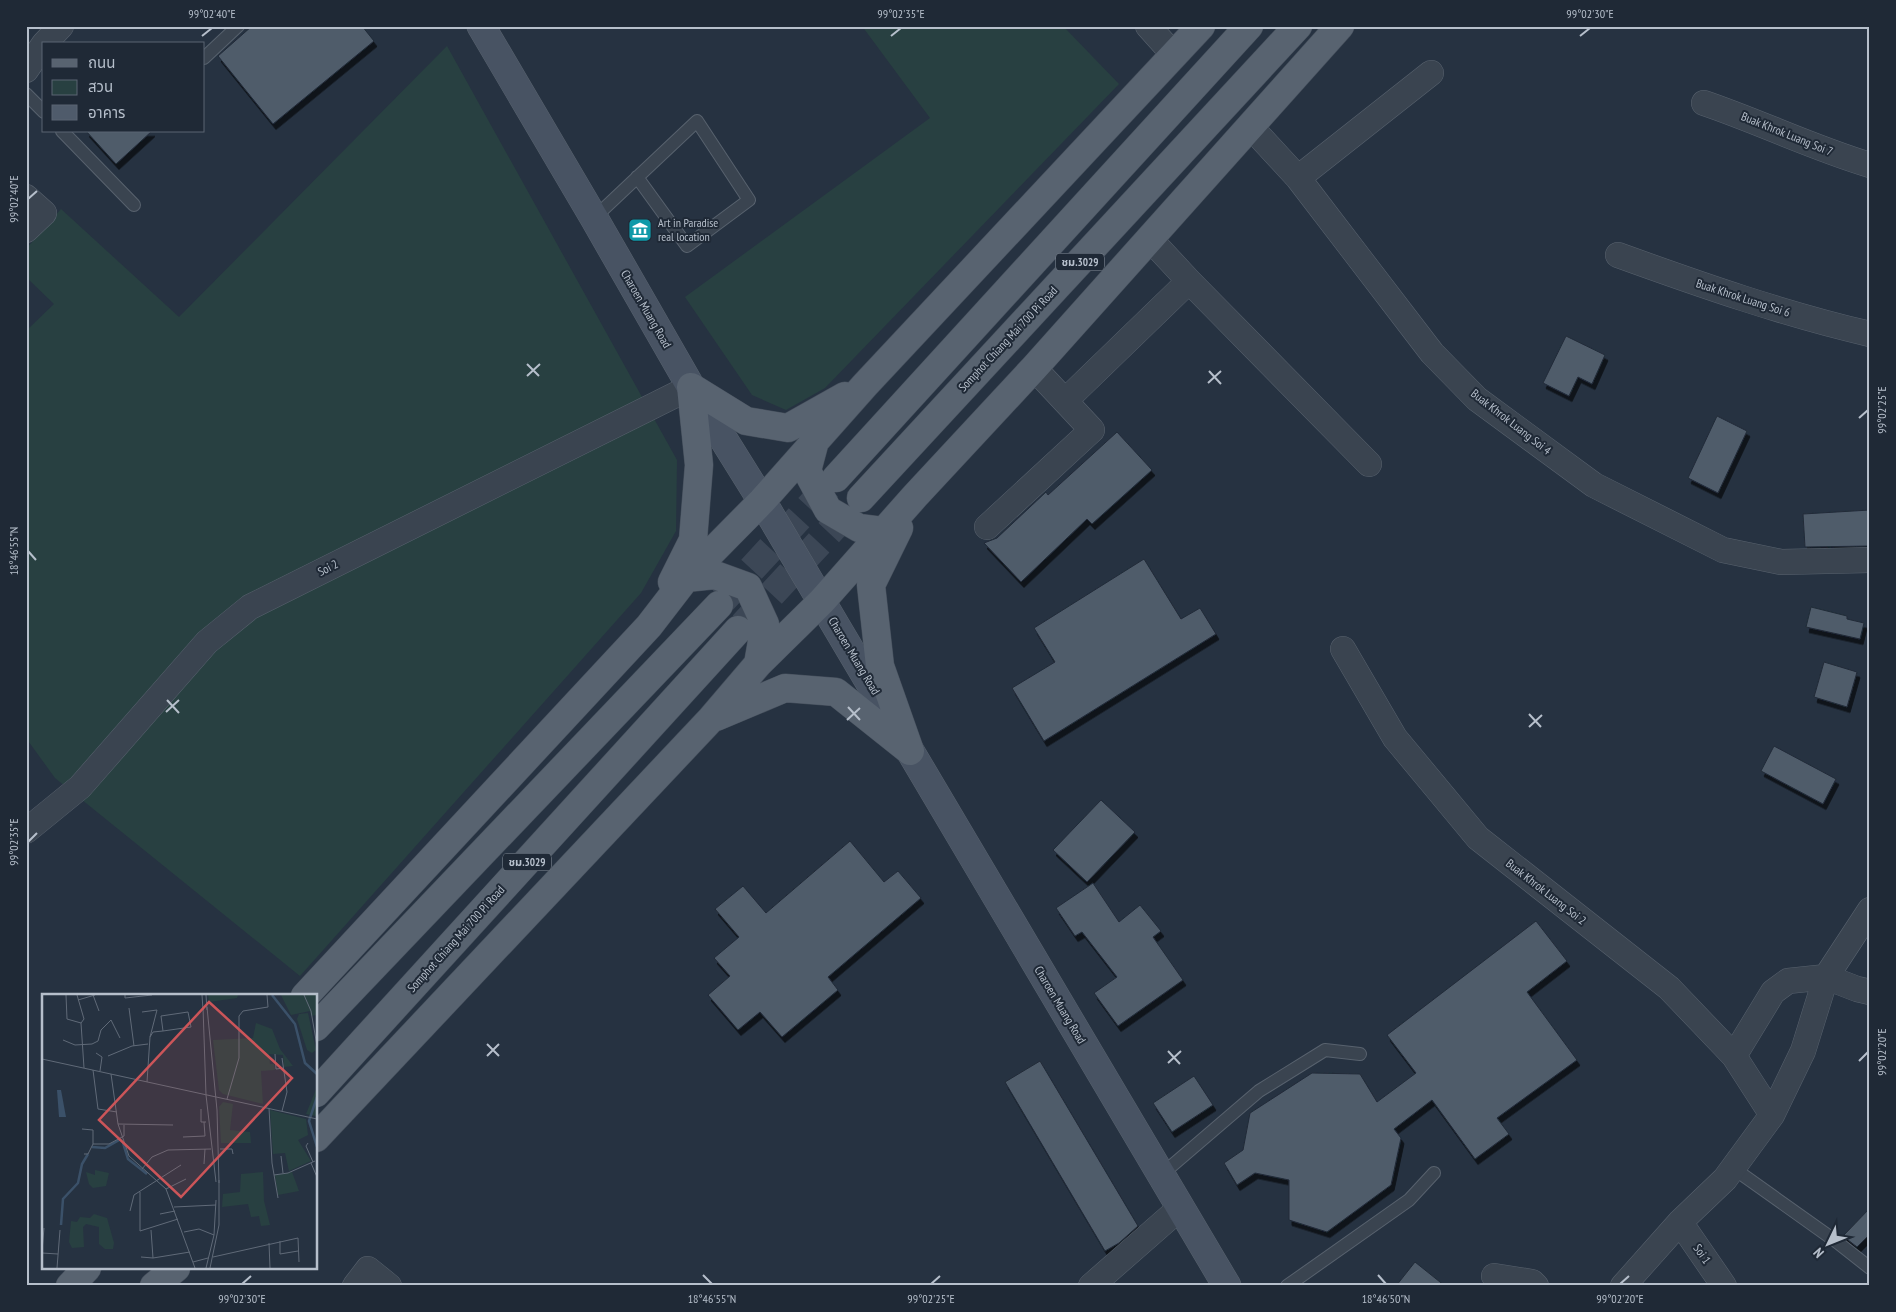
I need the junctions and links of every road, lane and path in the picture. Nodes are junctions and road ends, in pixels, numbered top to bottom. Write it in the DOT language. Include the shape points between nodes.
graph roads {
  1 [pos="61,26"];
  2 [pos="238,26"];
  3 [pos="481,26"];
  4 [pos="1148,26"];
  5 [pos="1201,26"];
  6 [pos="1249,26"];
  7 [pos="1298,26"];
  8 [pos="1340,26"];
  9 [pos="46,42"];
  10 [pos="42,47"];
  11 [pos="1174,55"];
  12 [pos="205,57"];
  13 [pos="26,70"];
  14 [pos="1431,73"];
  15 [pos="26,94"];
  16 [pos="1704,103"];
  17 [pos="42,110"];
  18 [pos="1250,126"];
  19 [pos="63,132"];
  20 [pos="1870,165"];
  21 [pos="637,178"];
  22 [pos="1298,178"];
  23 [pos="26,197"];
  24 [pos="134,205"];
  25 [pos="594,218"];
  26 [pos="26,230"];
  27 [pos="1150,240"];
  28 [pos="1618,255"];
  29 [pos="1189,280"];
  30 [pos="1870,334"];
  31 [pos="1034,368"];
  32 [pos="865,385"];
  33 [pos="691,387"];
  34 [pos="1066,400"];
  35 [pos="815,440"];
  36 [pos="1369,464"];
  37 [pos="836,478"];
  38 [pos="915,496"];
  39 [pos="861,498"];
  40 [pos="762,501"];
  41 [pos="988,527"];
  42 [pos="883,531"];
  43 [pos="1870,560"];
  44 [pos="686,578"];
  45 [pos="822,601"];
  46 [pos="719,605"];
  47 [pos="648,626"];
  48 [pos="738,630"];
  49 [pos="1343,649"];
  50 [pos="758,664"];
  51 [pos="710,719"];
  52 [pos="910,751"];
  53 [pos="26,832"];
  54 [pos="1870,910"];
  55 [pos="1826,978"];
  56 [pos="1870,992"];
  57 [pos="307,994"];
  58 [pos="318,1026"];
  59 [pos="1360,1054"];
  60 [pos="1734,1056"];
  61 [pos="318,1091"];
  62 [pos="1772,1115"];
  63 [pos="318,1136"];
  64 [pos="1733,1168"];
  65 [pos="1434,1173"];
  66 [pos="1161,1175"];
  67 [pos="1180,1208"];
  68 [pos="1680,1222"];
  69 [pos="1870,1268"];
  70 [pos="78,1270"];
  71 [pos="85,1270"];
  72 [pos="155,1270"];
  73 [pos="174,1270"];
  74 [pos="1494,1276"];
  75 [pos="69,1286"];
  76 [pos="141,1286"];
  77 [pos="154,1286"];
  78 [pos="355,1286"];
  79 [pos="388,1286"];
  80 [pos="1091,1286"];
  81 [pos="1227,1286"];
  82 [pos="1287,1286"];
  83 [pos="1536,1286"];
  84 [pos="1624,1286"];
  85 [pos="1724,1286"];
  1 -- 9 [label="street"];
  2 -- 12 [label="lane"];
  3 -- 25 [label="main road, Charoen Muang Road"];
  4 -- 11 [label="street"];
  5 -- 11 [label="main road"];
  6 -- 37 [label="main road, ชม.3029"];
  7 -- 39 [label="main road, Somphot Chiang Mai 700 Pi Road / ชม.3029"];
  8 -- 18 [label="main road"];
  10 -- 13 [label="street"];
  11 -- 32 [label="main road"];
  14 -- 22 [label="street"];
  15 -- 17 [label="lane"];
  16 -- 20 [label="street, Buak Khrok Luang Soi 7"];
  18 -- 22 [label="street, Buak Khrok Luang Soi 4"];
  18 -- 27 [label="main road"];
  19 -- 24 [label="lane"];
  21 -- 21 [label="lane" via="697,121 749,200 687,246"];
  21 -- 25 [label="lane"];
  22 -- 43 [label="street, Buak Khrok Luang Soi 4" via="1432,353 1477,398 1594,484 1723,550 1781,562"];
  23 -- 26 [label="street" via="44,213"];
  25 -- 33 [label="main road, Charoen Muang Road"];
  27 -- 29 [label="street"];
  27 -- 31 [label="main road"];
  28 -- 30 [label="street, Buak Khrok Luang Soi 6" via="1724,293"];
  29 -- 34 [label="street"];
  29 -- 36 [label="street"];
  31 -- 34 [label="street"];
  31 -- 38 [label="main road"];
  32 -- 33 [label="main road" via="788,428 746,421"];
  32 -- 35 [label="main road"];
  33 -- 40 [label="main road, Charoen Muang Road"];
  33 -- 47 [label="main road" via="699,465 693,540"];
  33 -- 53 [label="street, Soi 2" via="250,607 207,642 80,786"];
  34 -- 41 [label="street" via="1092,430"];
  35 -- 40 [label="main road"];
  35 -- 42 [label="main road" via="807,471 828,510 858,528"];
  38 -- 42 [label="main road"];
  38 -- 52 [label="main road" via="871,585 880,666"];
  40 -- 44 [label="main road"];
  40 -- 45 [label="main road, Charoen Muang Road"];
  42 -- 45 [label="main road"];
  44 -- 47 [label="main road"];
  44 -- 50 [label="main road" via="715,575 748,587 765,624"];
  45 -- 50 [label="main road"];
  45 -- 52 [label="main road, Charoen Muang Road"];
  46 -- 58 [label="main road, ชม.3029"];
  47 -- 57 [label="main road"];
  48 -- 61 [label="main road, Somphot Chiang Mai 700 Pi Road / ชม.3029"];
  49 -- 60 [label="street, Buak Khrok Luang Soi 2" via="1395,738 1478,838 1669,988"];
  50 -- 51 [label="main road"];
  51 -- 52 [label="main road" via="785,688 836,692"];
  51 -- 63 [label="main road"];
  52 -- 66 [label="main road, Charoen Muang Road"];
  54 -- 55 [label="street"];
  55 -- 56 [label="street"];
  55 -- 60 [label="street" via="1788,982 1774,992"];
  55 -- 62 [label="street" via="1803,1051"];
  59 -- 66 [label="lane" via="1325,1050 1259,1091"];
  60 -- 62 [label="street, Buak Khrok Luang Soi 2"];
  62 -- 64 [label="street"];
  64 -- 68 [label="street"];
  64 -- 69 [label="lane"];
  65 -- 82 [label="lane" via="1409,1200"];
  66 -- 67 [label="main road, Charoen Muang Road"];
  67 -- 80 [label="street"];
  67 -- 81 [label="main road, Charoen Muang Road"];
  68 -- 84 [label="street"];
  68 -- 85 [label="street, Soi 1"];
  70 -- 75 [label="main road"];
  71 -- 75 [label="main road"];
  72 -- 76 [label="main road"];
  73 -- 77 [label="main road"];
  74 -- 83 [label="street" via="1532,1282"];
  78 -- 79 [label="street" via="368,1269"];
}
